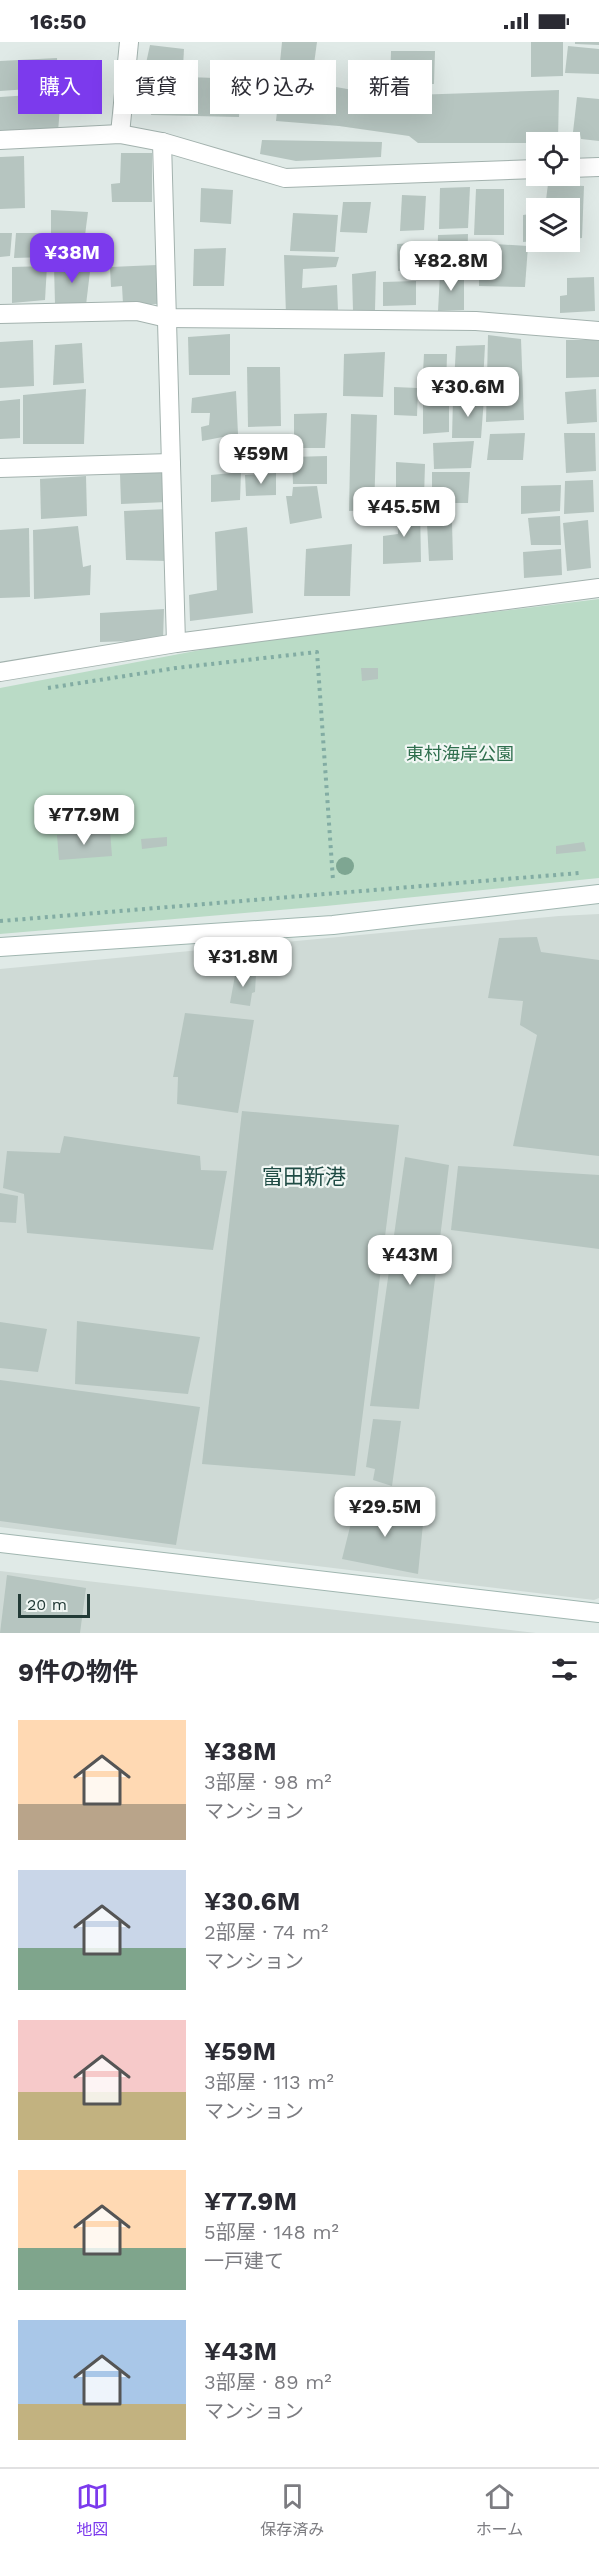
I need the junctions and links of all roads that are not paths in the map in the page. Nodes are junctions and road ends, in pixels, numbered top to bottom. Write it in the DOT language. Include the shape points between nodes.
graph roads {
  1 [pos="129,42"];
  2 [pos="120,134"];
  3 [pos="0,140"];
  4 [pos="162,142"];
  5 [pos="599,167"];
  6 [pos="580,168"];
  7 [pos="526,169"];
  8 [pos="0,314"];
  9 [pos="167,318"];
  10 [pos="599,331"];
  11 [pos="171,463"];
  12 [pos="0,468"];
  13 [pos="599,588"];
  14 [pos="176,643"];
  15 [pos="0,672"];
  16 [pos="599,894"];
  17 [pos="0,947"];
  18 [pos="0,1543"];
  19 [pos="599,1613"];
  1 -- 2 [label="street"];
  2 -- 3 [label="street"];
  2 -- 4 [label="street"];
  4 -- 7 [label="street" via="285,178"];
  4 -- 9 [label="street"];
  5 -- 6 [label="street"];
  8 -- 9 [label="street" via="137,311"];
  9 -- 10 [label="street" via="476,321"];
  9 -- 11 [label="street"];
  11 -- 12 [label="street"];
  11 -- 14 [label="street"];
  13 -- 14 [label="street"];
  14 -- 15 [label="street"];
  16 -- 17 [label="street" via="333,925"];
  18 -- 19 [label="street"];
}
